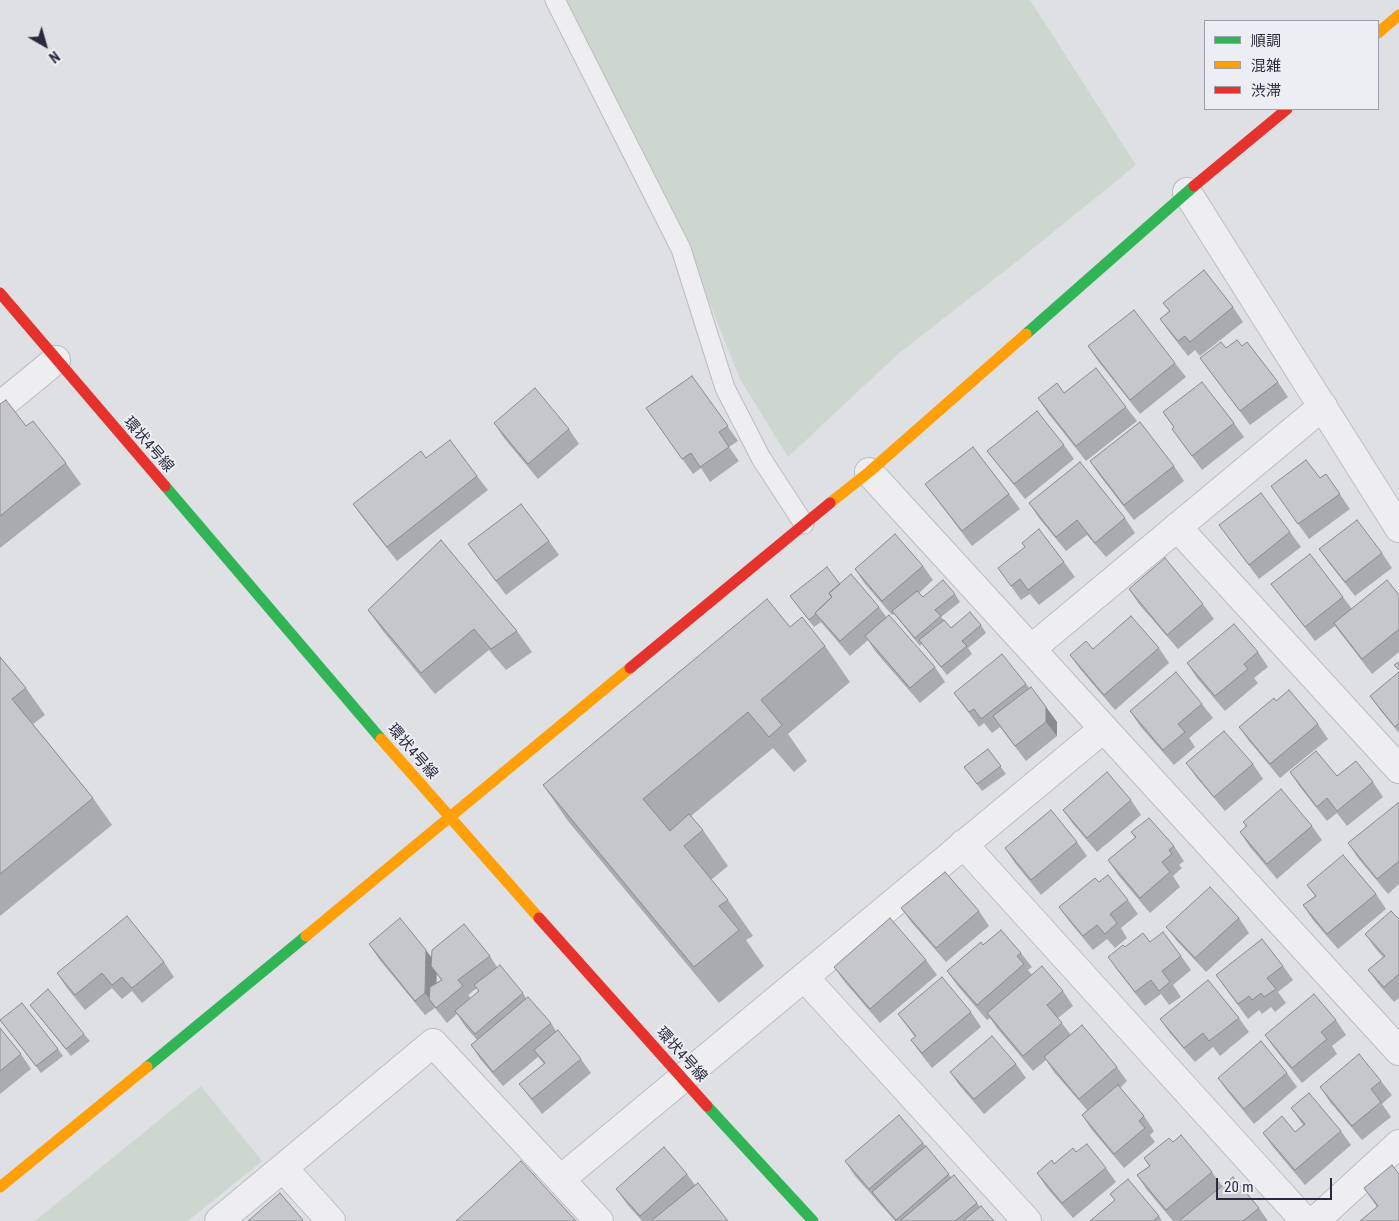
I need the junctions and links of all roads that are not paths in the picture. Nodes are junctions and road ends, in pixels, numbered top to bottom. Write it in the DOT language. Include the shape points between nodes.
graph roads {
  1 [pos="555,0"];
  2 [pos="1399,15"];
  3 [pos="1379,31"];
  4 [pos="1285,110"];
  5 [pos="1187,192"];
  6 [pos="0,293"];
  7 [pos="56,360"];
  8 [pos="0,406"];
  9 [pos="1323,406"];
  10 [pos="868,472"];
  11 [pos="804,524"];
  12 [pos="1177,527"];
  13 [pos="1399,528"];
  14 [pos="1031,649"];
  15 [pos="1103,728"];
  16 [pos="1399,769"];
  17 [pos="450,818"];
  18 [pos="964,844"];
  19 [pos="804,977"];
  20 [pos="1399,1051"];
  21 [pos="682,1079"];
  22 [pos="1399,1144"];
  23 [pos="283,1168"];
  24 [pos="561,1179"];
  25 [pos="0,1187"];
  26 [pos="219,1221"];
  27 [pos="331,1221"];
  28 [pos="599,1221"];
  29 [pos="813,1221"];
  30 [pos="1027,1221"];
  31 [pos="1305,1221"];
  32 [pos="1315,1221"];
  1 -- 11 [label="lane" via="681,249 725,388 761,458"];
  2 -- 3 [label="street"];
  4 -- 5 [label="street"];
  5 -- 9 [label="street"];
  5 -- 10 [label="street"];
  6 -- 7 [label="street, 環状4号線"];
  7 -- 8 [label="street"];
  7 -- 17 [label="street, 環状4号線"];
  9 -- 12 [label="street"];
  9 -- 13 [label="street"];
  10 -- 11 [label="street"];
  10 -- 14 [label="street"];
  11 -- 17 [label="street"];
  12 -- 14 [label="street"];
  12 -- 16 [label="street"];
  14 -- 15 [label="street"];
  15 -- 18 [label="street"];
  15 -- 20 [label="street"];
  17 -- 21 [label="street, 環状4号線"];
  17 -- 25 [label="street"];
  18 -- 19 [label="street"];
  18 -- 31 [label="street"];
  19 -- 21 [label="street"];
  19 -- 30 [label="street"];
  21 -- 24 [label="street"];
  21 -- 29 [label="street, 環状4号線"];
  22 -- 32 [label="street"];
  23 -- 24 [label="street" via="433,1042"];
  23 -- 26 [label="street"];
  23 -- 27 [label="street"];
  24 -- 28 [label="street"];
}
